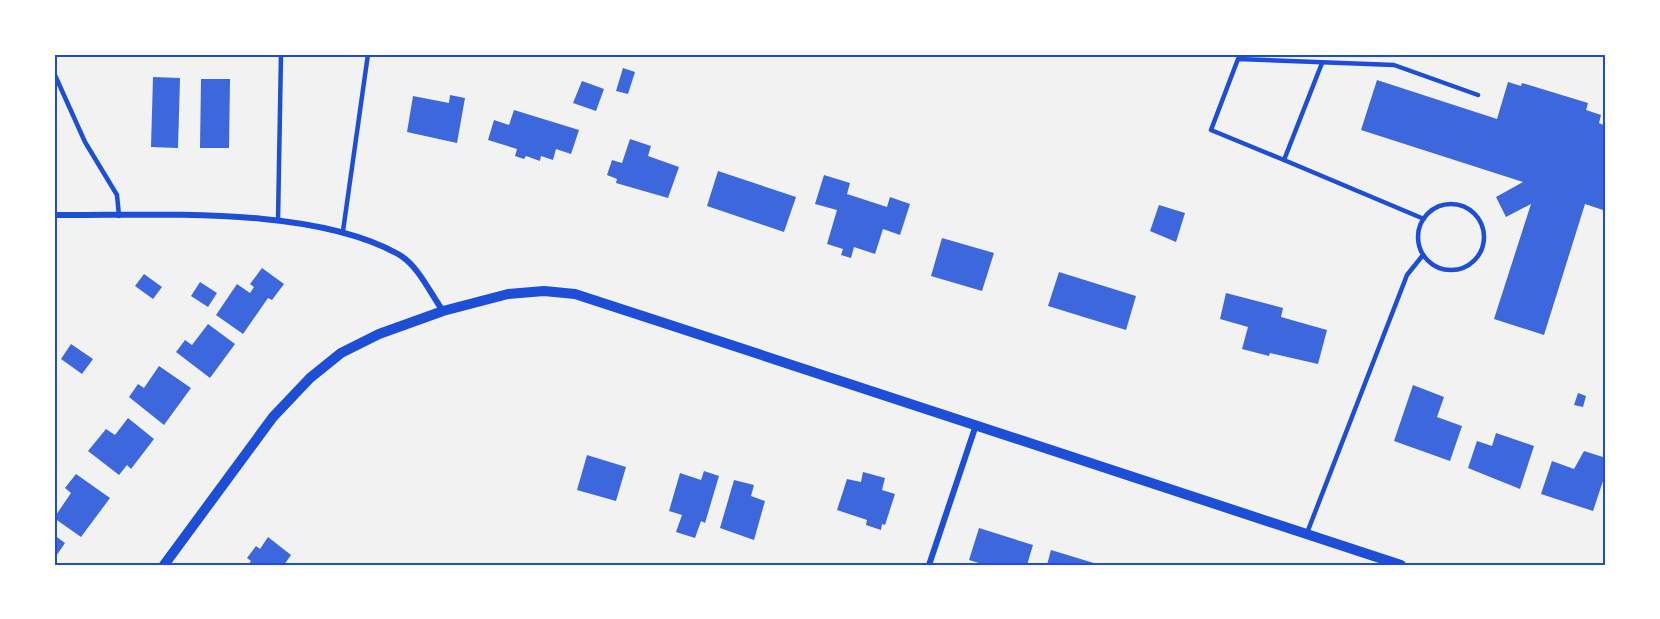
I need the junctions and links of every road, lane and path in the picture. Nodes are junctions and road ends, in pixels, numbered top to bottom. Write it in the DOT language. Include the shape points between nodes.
graph roads {
  1 [pos="281,54"];
  2 [pos="368,54"];
  3 [pos="1322,63"];
  4 [pos="54,73"];
  5 [pos="1478,95"];
  6 [pos="1284,160"];
  7 [pos="54,215"];
  8 [pos="119,216"];
  9 [pos="1424,219"];
  10 [pos="278,221"];
  11 [pos="343,231"];
  12 [pos="1423,255"];
  13 [pos="442,311"];
  14 [pos="976,425"];
  15 [pos="1307,533"];
  16 [pos="164,565"];
  17 [pos="929,565"];
  18 [pos="1401,565"];
  1 -- 10 [label="lane"];
  2 -- 11 [label="lane"];
  3 -- 5 [label="lane" via="1394,65"];
  3 -- 6 [label="lane"];
  3 -- 6 [label="lane" via="1238,59 1211,130"];
  4 -- 8 [label="lane" via="85,142 117,195"];
  6 -- 9 [label="lane"];
  7 -- 8 [label="street"];
  8 -- 10 [label="street"];
  9 -- 12 [label="lane" via="1418,234"];
  9 -- 12 [label="lane" via="1436,207 1458,204 1476,216 1484,236 1478,256 1461,268 1439,268"];
  10 -- 11 [label="street"];
  11 -- 13 [label="street" via="399,255 416,271"];
  12 -- 15 [label="lane" via="1407,275"];
  13 -- 14 [label="street" via="508,294 575,294"];
  13 -- 16 [label="street" via="341,353 310,378 273,417"];
  14 -- 15 [label="street"];
  14 -- 17 [label="street"];
  15 -- 18 [label="street"];
}
